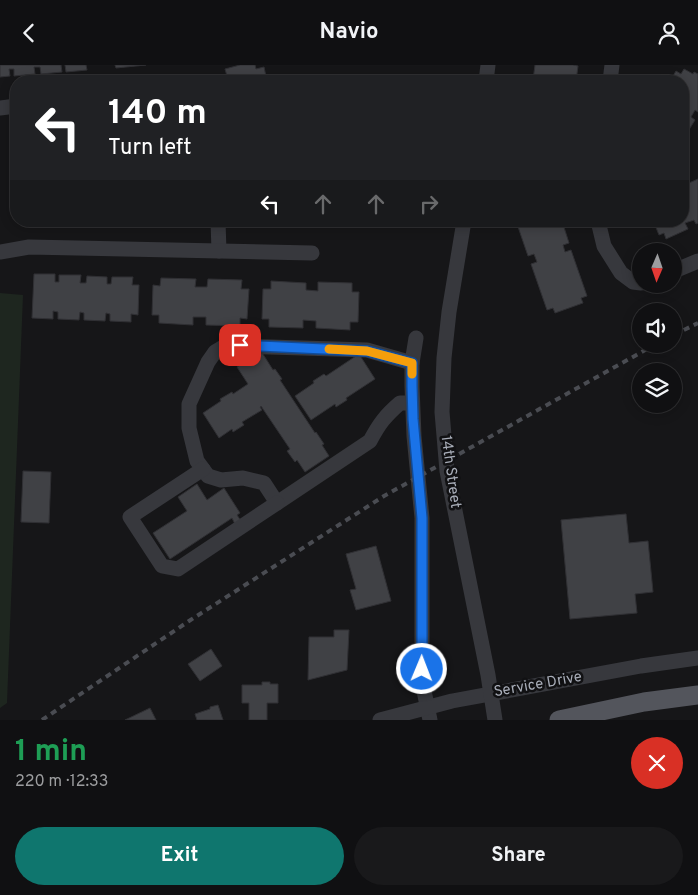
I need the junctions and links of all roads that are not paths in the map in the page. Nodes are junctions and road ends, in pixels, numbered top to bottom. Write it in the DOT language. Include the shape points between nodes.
graph roads {
  1 [pos="218,227"];
  2 [pos="463,227"];
  3 [pos="599,227"];
  4 [pos="218,251"];
  5 [pos="0,252"];
  6 [pos="312,253"];
  7 [pos="698,261"];
  8 [pos="682,268"];
  9 [pos="632,281"];
  10 [pos="416,338"];
  11 [pos="412,363"];
  12 [pos="412,403"];
  13 [pos="203,469"];
  14 [pos="278,503"];
  15 [pos="698,658"];
  16 [pos="698,695"];
  17 [pos="429,713"];
  18 [pos="380,720"];
  19 [pos="495,720"];
  20 [pos="558,720"];
  1 -- 4 [label="street"];
  2 -- 19 [label="street, 14th Street, bridge" via="449,311 442,411 447,471"];
  3 -- 9 [label="street" via="604,246 621,273"];
  4 -- 5 [label="street" via="29,247"];
  4 -- 6 [label="street"];
  7 -- 8 [label="street"];
  10 -- 11 [label="street"];
  11 -- 12 [label="street"];
  11 -- 13 [label="street" via="367,351 225,346 208,362 190,404 190,428 197,461"];
  12 -- 14 [label="street" via="400,403 386,415 370,441"];
  12 -- 17 [label="street" via="422,518 422,681"];
  13 -- 14 [label="street" via="208,476 221,480 243,478 264,483"];
  13 -- 14 [label="street" via="130,517 162,566 178,569"];
  15 -- 17 [label="street, Service Drive" via="452,701"];
  16 -- 20 [label="main road" via="644,702"];
  17 -- 18 [label="street, Service Drive"];
}
